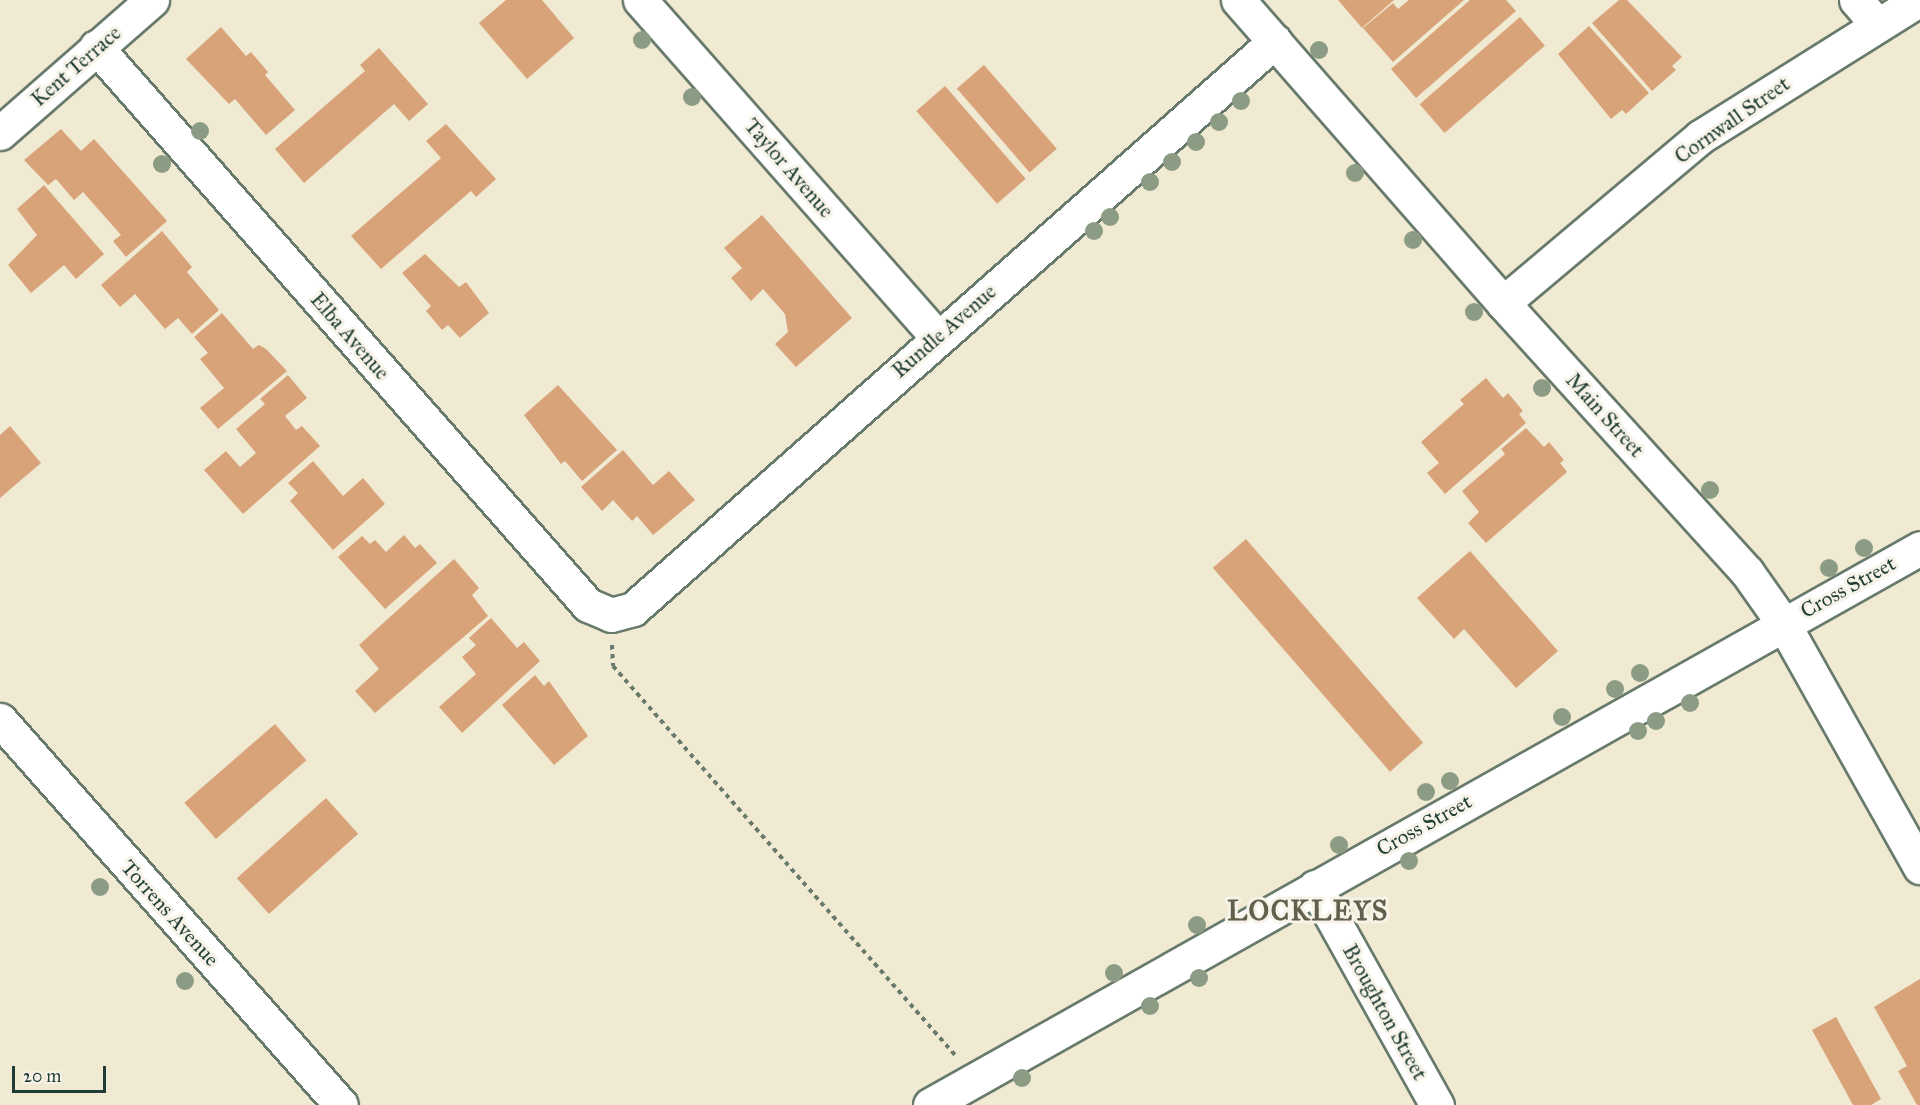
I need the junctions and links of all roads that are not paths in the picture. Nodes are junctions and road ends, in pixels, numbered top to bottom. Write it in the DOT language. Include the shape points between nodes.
graph roads {
  1 [pos="152,0"];
  2 [pos="640,0"];
  3 [pos="1238,0"];
  4 [pos="1918,0"];
  5 [pos="1867,12"];
  6 [pos="1275,41"];
  7 [pos="96,48"];
  8 [pos="0,132"];
  9 [pos="1503,303"];
  10 [pos="938,337"];
  11 [pos="1920,548"];
  12 [pos="611,615"];
  13 [pos="1783,623"];
  14 [pos="0,720"];
  15 [pos="1920,867"];
  16 [pos="1315,887"];
  17 [pos="341,1105"];
  18 [pos="930,1105"];
  19 [pos="1437,1105"];
  1 -- 7 [label="street, Kent Terrace"];
  2 -- 10 [label="street, Taylor Avenue"];
  3 -- 6 [label="street, Main Street"];
  4 -- 5 [label="street, Cornwall Street"];
  5 -- 9 [label="street, Cornwall Street" via="1700,137"];
  6 -- 9 [label="street, Main Street"];
  6 -- 10 [label="street, Rundle Avenue"];
  7 -- 8 [label="street, Kent Terrace"];
  7 -- 12 [label="street, Elba Avenue" via="588,605"];
  9 -- 13 [label="street, Main Street" via="1747,572"];
  10 -- 12 [label="street, Rundle Avenue" via="633,609"];
  11 -- 13 [label="street, Cross Street"];
  13 -- 15 [label="street, Main Street"];
  13 -- 16 [label="street, Cross Street"];
  14 -- 17 [label="street, Torrens Avenue"];
  16 -- 18 [label="street, Cross Street"];
  16 -- 19 [label="street, Broughton Street"];
}
